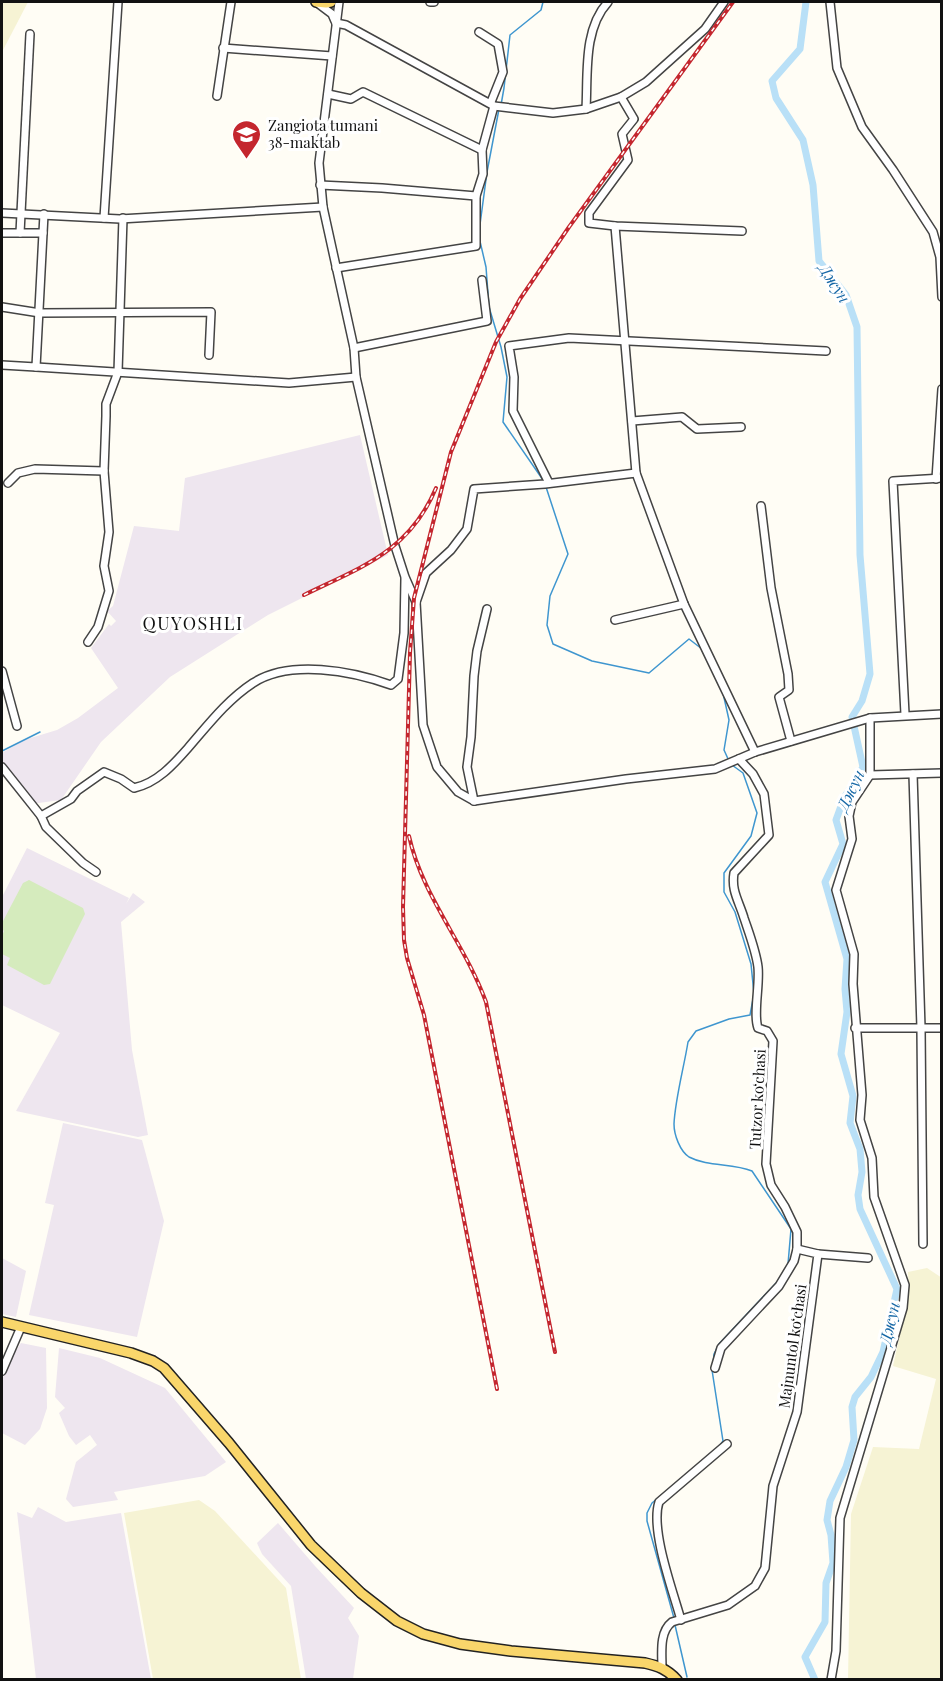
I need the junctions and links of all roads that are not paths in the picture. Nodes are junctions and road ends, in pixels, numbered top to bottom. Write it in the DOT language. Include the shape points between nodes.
graph roads {
  1 [pos="117,2"];
  2 [pos="231,2"];
  3 [pos="315,2"];
  4 [pos="331,2"];
  5 [pos="339,2"];
  6 [pos="608,2"];
  7 [pos="724,2"];
  8 [pos="831,2"];
  9 [pos="336,23"];
  10 [pos="479,32"];
  11 [pos="30,33"];
  12 [pos="223,48"];
  13 [pos="332,56"];
  14 [pos="328,94"];
  15 [pos="217,96"];
  16 [pos="621,98"];
  17 [pos="492,104"];
  18 [pos="586,109"];
  19 [pos="482,150"];
  20 [pos="320,186"];
  21 [pos="476,196"];
  22 [pos="323,207"];
  23 [pos="2,213"];
  24 [pos="21,214"];
  25 [pos="44,214"];
  26 [pos="104,218"];
  27 [pos="123,218"];
  28 [pos="615,226"];
  29 [pos="742,231"];
  30 [pos="20,232"];
  31 [pos="2,233"];
  32 [pos="43,233"];
  33 [pos="941,257"];
  34 [pos="336,268"];
  35 [pos="482,280"];
  36 [pos="942,297"];
  37 [pos="2,308"];
  38 [pos="40,313"];
  39 [pos="120,314"];
  40 [pos="626,340"];
  41 [pos="354,348"];
  42 [pos="826,351"];
  43 [pos="209,355"];
  44 [pos="2,365"];
  45 [pos="36,367"];
  46 [pos="118,372"];
  47 [pos="356,377"];
  48 [pos="942,389"];
  49 [pos="632,421"];
  50 [pos="741,427"];
  51 [pos="104,471"];
  52 [pos="636,473"];
  53 [pos="939,478"];
  54 [pos="8,483"];
  55 [pos="549,483"];
  56 [pos="761,506"];
  57 [pos="405,577"];
  58 [pos="416,602"];
  59 [pos="684,604"];
  60 [pos="487,609"];
  61 [pos="615,620"];
  62 [pos="88,642"];
  63 [pos="2,671"];
  64 [pos="905,714"];
  65 [pos="942,714"];
  66 [pos="870,718"];
  67 [pos="17,726"];
  68 [pos="791,741"];
  69 [pos="755,752"];
  70 [pos="739,759"];
  71 [pos="2,767"];
  72 [pos="942,773"];
  73 [pos="913,774"];
  74 [pos="870,775"];
  75 [pos="474,801"];
  76 [pos="41,816"];
  77 [pos="96,872"];
  78 [pos="855,1028"];
  79 [pos="921,1028"];
  80 [pos="942,1028"];
  81 [pos="923,1244"];
  82 [pos="797,1249"];
  83 [pos="818,1254"];
  84 [pos="868,1258"];
  85 [pos="2,1322"];
  86 [pos="21,1327"];
  87 [pos="715,1368"];
  88 [pos="2,1371"];
  89 [pos="727,1444"];
  90 [pos="677,1621"];
  91 [pos="662,1668"];
  92 [pos="677,1680"];
  93 [pos="831,1680"];
  1 -- 26 [label="street"];
  2 -- 12 [label="street"];
  3 -- 4 [label="main road"];
  3 -- 9 [label="street" via="332,14"];
  5 -- 9 [label="street"];
  6 -- 18 [label="street" via="591,31"];
  7 -- 16 [label="street" via="705,29 646,82"];
  8 -- 33 [label="street" via="837,68 862,127 933,232"];
  9 -- 13 [label="street"];
  9 -- 17 [label="street"];
  10 -- 17 [label="street" via="498,45 503,72"];
  11 -- 24 [label="street"];
  12 -- 13 [label="street"];
  12 -- 15 [label="street"];
  13 -- 14 [label="street"];
  14 -- 19 [label="street" via="351,99 363,92"];
  14 -- 20 [label="street"];
  16 -- 18 [label="street"];
  16 -- 28 [label="street" via="634,119 622,134 628,160 588,213 589,223"];
  17 -- 18 [label="street" via="553,113"];
  17 -- 19 [label="street"];
  19 -- 21 [label="street" via="483,174"];
  20 -- 21 [label="street"];
  20 -- 22 [label="street"];
  21 -- 34 [label="street" via="476,246"];
  22 -- 27 [label="street"];
  22 -- 34 [label="street"];
  23 -- 24 [label="street"];
  24 -- 25 [label="street"];
  24 -- 30 [label="street"];
  25 -- 26 [label="street"];
  25 -- 32 [label="street"];
  26 -- 27 [label="street"];
  27 -- 39 [label="street"];
  28 -- 29 [label="street"];
  28 -- 40 [label="street"];
  30 -- 31 [label="street"];
  30 -- 32 [label="street"];
  32 -- 38 [label="street"];
  33 -- 36 [label="street"];
  34 -- 41 [label="street"];
  35 -- 41 [label="street" via="487,321"];
  37 -- 38 [label="street"];
  38 -- 39 [label="street"];
  38 -- 45 [label="street"];
  39 -- 43 [label="street" via="211,312"];
  39 -- 46 [label="street"];
  40 -- 42 [label="street"];
  40 -- 49 [label="street"];
  40 -- 55 [label="street" via="569,338 509,346 514,377 513,411"];
  41 -- 47 [label="street"];
  44 -- 45 [label="street"];
  45 -- 46 [label="street"];
  46 -- 47 [label="street" via="289,382"];
  46 -- 51 [label="street" via="106,404"];
  47 -- 57 [label="street"];
  48 -- 53 [label="street"];
  49 -- 50 [label="street" via="682,417 697,429"];
  49 -- 52 [label="street"];
  51 -- 54 [label="street" via="35,469 18,473"];
  51 -- 62 [label="street" via="109,532 104,566 109,591 98,627"];
  52 -- 55 [label="street"];
  52 -- 59 [label="street"];
  53 -- 64 [label="street" via="893,480"];
  55 -- 58 [label="street" via="474,489 467,529 426,573"];
  56 -- 68 [label="street" via="771,588 788,674 789,690 779,697"];
  57 -- 58 [label="street"];
  57 -- 76 [label="street" via="398,680 391,685 367,676 326,670 284,671 254,682 226,705 174,764 147,785 134,788 104,772 71,799"];
  58 -- 75 [label="street" via="423,725 437,766 458,792"];
  59 -- 61 [label="street"];
  59 -- 69 [label="street"];
  60 -- 75 [label="street" via="477,651 467,767"];
  63 -- 67 [label="street"];
  64 -- 65 [label="street"];
  64 -- 66 [label="street"];
  66 -- 68 [label="street"];
  66 -- 74 [label="street"];
  68 -- 69 [label="street"];
  69 -- 70 [label="street"];
  70 -- 75 [label="street" via="715,769"];
  70 -- 82 [label="street, Tutzor ko‘chasi" via="764,794 769,835 734,873 734,892 758,967 755,1021 773,1041 766,1164 771,1185 797,1232"];
  71 -- 76 [label="street"];
  72 -- 73 [label="street"];
  73 -- 74 [label="street"];
  73 -- 79 [label="street"];
  74 -- 78 [label="street" via="852,802 852,839 836,890 854,954"];
  76 -- 77 [label="street" via="56,838"];
  78 -- 79 [label="street"];
  78 -- 93 [label="street" via="862,1095 860,1120 872,1158 874,1197 905,1285 900,1317 840,1518 836,1651"];
  79 -- 80 [label="street"];
  79 -- 81 [label="street"];
  82 -- 83 [label="street"];
  82 -- 87 [label="street" via="779,1286 721,1348"];
  83 -- 84 [label="street"];
  83 -- 90 [label="street, Majnuntol ko‘chasi" via="797,1412 773,1486 765,1568 755,1586 728,1605"];
  85 -- 86 [label="main road"];
  86 -- 88 [label="street"];
  86 -- 91 [label="main road" via="131,1353 164,1368 311,1545 361,1593 410,1628 460,1644"];
  89 -- 90 [label="street" via="659,1502 656,1513"];
  90 -- 91 [label="street" via="667,1626"];
  91 -- 92 [label="main road"];
}
